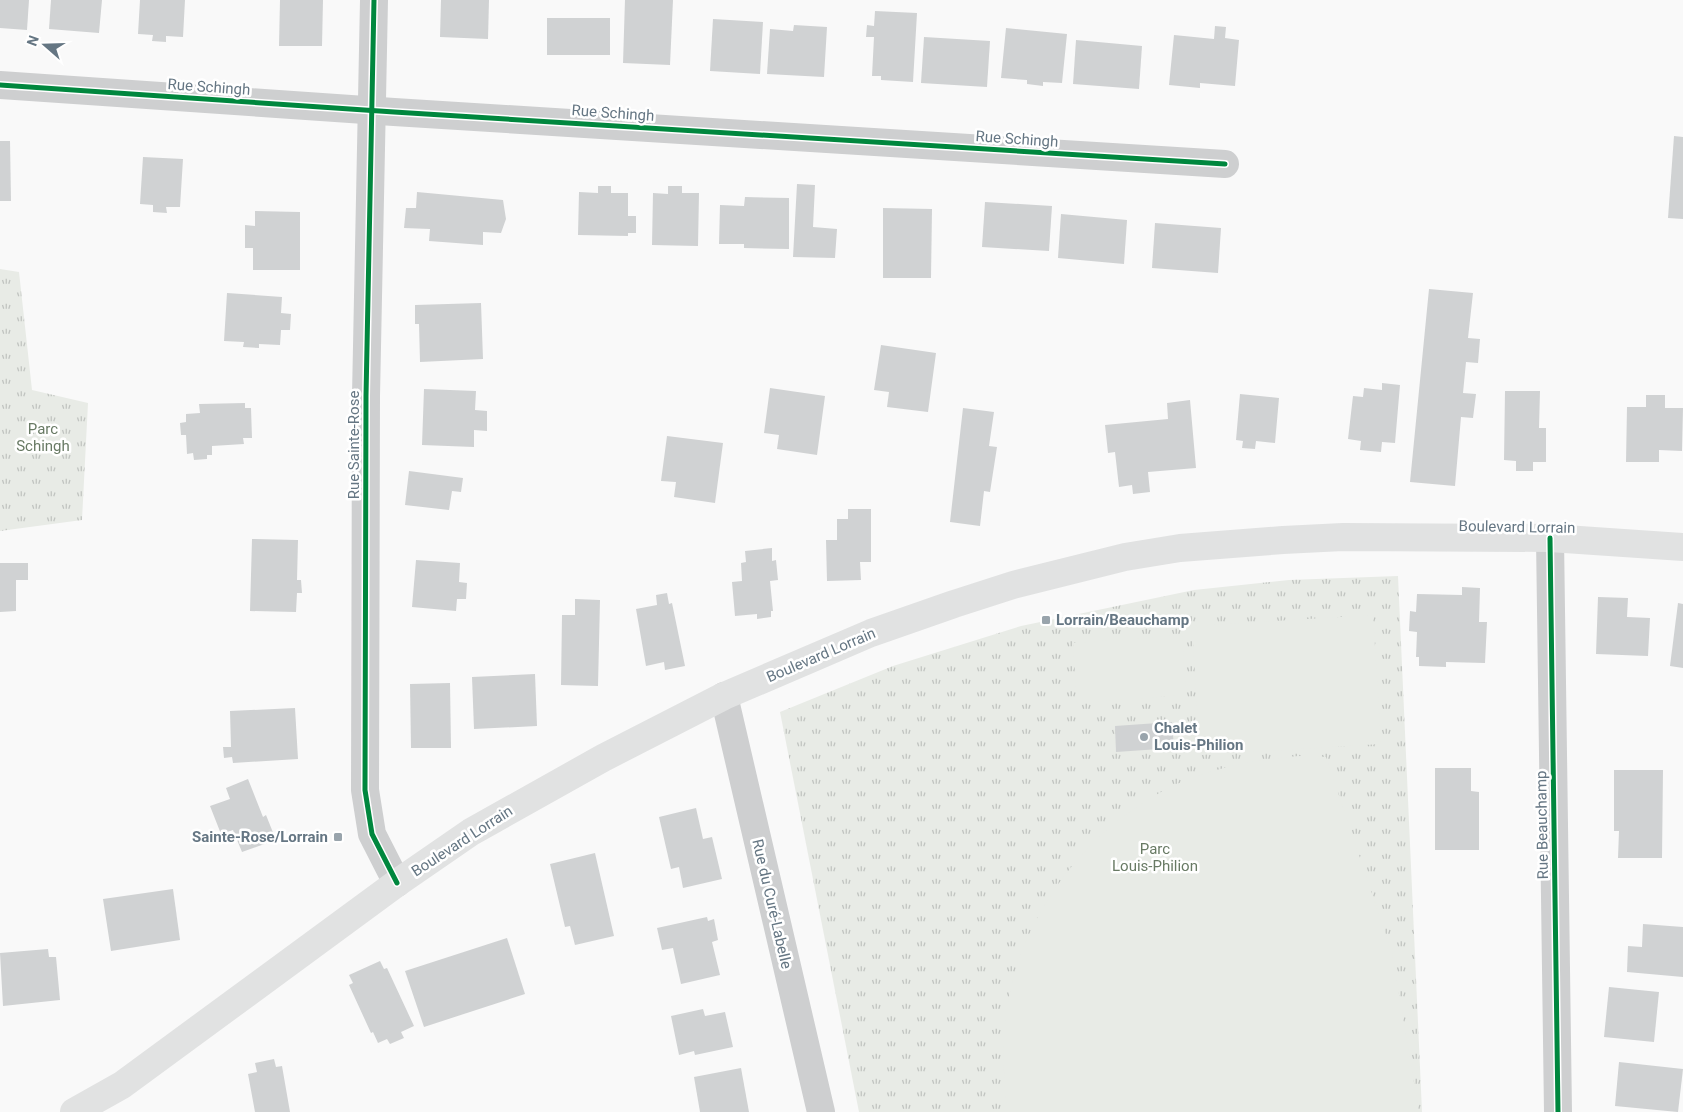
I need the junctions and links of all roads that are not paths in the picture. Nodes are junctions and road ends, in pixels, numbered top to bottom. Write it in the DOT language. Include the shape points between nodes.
graph roads {
  1 [pos="374,0"];
  2 [pos="0,85"];
  3 [pos="372,110"];
  4 [pos="1225,164"];
  5 [pos="1550,538"];
  6 [pos="1683,547"];
  7 [pos="724,696"];
  8 [pos="397,883"];
  9 [pos="74,1112"];
  10 [pos="821,1112"];
  11 [pos="1558,1112"];
  1 -- 3 [label="street, Rue Sainte-Rose"];
  2 -- 3 [label="street, Rue Schingh"];
  3 -- 4 [label="street, Rue Schingh"];
  3 -- 8 [label="street, Rue Sainte-Rose" via="366,396 365,790 372,834"];
  5 -- 6 [label="main road, Boulevard Lorrain"];
  5 -- 7 [label="main road, Boulevard Lorrain" via="1343,537 1180,548 1124,557 1014,585 935,610 871,633"];
  5 -- 11 [label="street, Rue Beauchamp"];
  7 -- 8 [label="main road, Boulevard Lorrain" via="542,791 471,832"];
  7 -- 10 [label="street, Rue du Curé-Labelle"];
  8 -- 9 [label="main road, Boulevard Lorrain" via="122,1085"];
}
